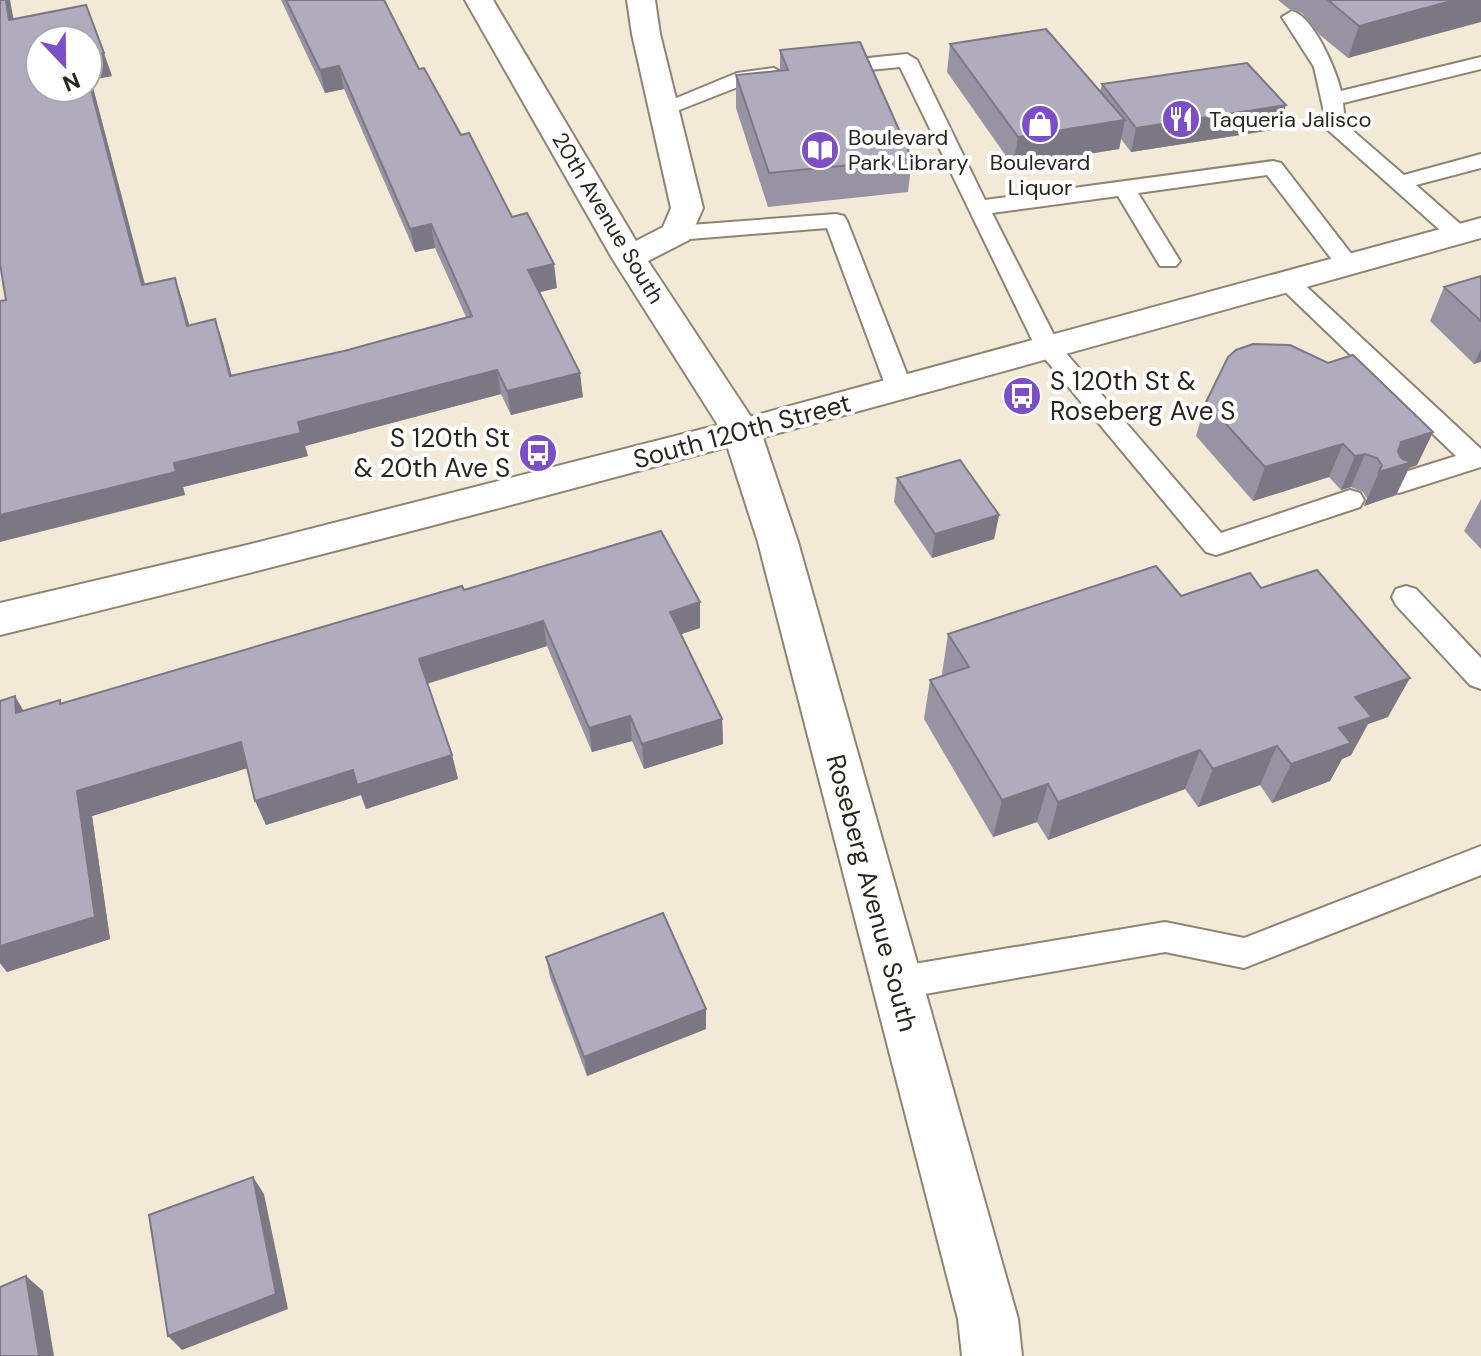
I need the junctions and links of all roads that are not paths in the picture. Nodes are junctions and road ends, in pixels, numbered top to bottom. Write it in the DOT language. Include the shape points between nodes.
graph roads {
  1 [pos="479,0"];
  2 [pos="641,0"];
  3 [pos="1292,17"];
  4 [pos="1481,63"];
  5 [pos="1334,99"];
  6 [pos="664,110"];
  7 [pos="1481,161"];
  8 [pos="1400,183"];
  9 [pos="1124,188"];
  10 [pos="978,208"];
  11 [pos="1470,231"];
  12 [pos="677,233"];
  13 [pos="629,258"];
  14 [pos="1168,261"];
  15 [pos="1348,265"];
  16 [pos="1287,281"];
  17 [pos="1048,348"];
  18 [pos="899,387"];
  19 [pos="742,432"];
  20 [pos="1399,484"];
  21 [pos="1350,500"];
  22 [pos="1406,597"];
  23 [pos="0,619"];
  24 [pos="1481,677"];
  25 [pos="1481,860"];
  26 [pos="896,983"];
  27 [pos="992,1356"];
  1 -- 13 [label="street, 20th Avenue South"];
  2 -- 6 [label="street"];
  3 -- 5 [label="lane" via="1317,49"];
  4 -- 5 [label="lane"];
  5 -- 8 [label="lane" via="1335,126"];
  6 -- 10 [label="lane" via="744,77 907,60"];
  6 -- 12 [label="street" via="687,208"];
  7 -- 8 [label="lane"];
  8 -- 11 [label="lane"];
  9 -- 10 [label="lane"];
  9 -- 14 [label="lane"];
  9 -- 15 [label="lane" via="1273,168"];
  10 -- 17 [label="lane"];
  11 -- 15 [label="street, South 120th Street"];
  12 -- 13 [label="street"];
  12 -- 18 [label="lane" via="836,221"];
  13 -- 19 [label="street, 20th Avenue South"];
  15 -- 16 [label="street, South 120th Street"];
  16 -- 17 [label="street, South 120th Street"];
  16 -- 20 [label="lane" via="1475,459"];
  17 -- 18 [label="street, South 120th Street"];
  17 -- 21 [label="lane" via="1216,545"];
  18 -- 19 [label="street, South 120th Street"];
  19 -- 23 [label="street, South 120th Street"];
  19 -- 26 [label="street, Roseberg Avenue South" via="778,542"];
  22 -- 24 [label="lane"];
  25 -- 26 [label="lane" via="1244,953 1165,937"];
  26 -- 27 [label="street, Roseberg Avenue South" via="988,1319"];
}
